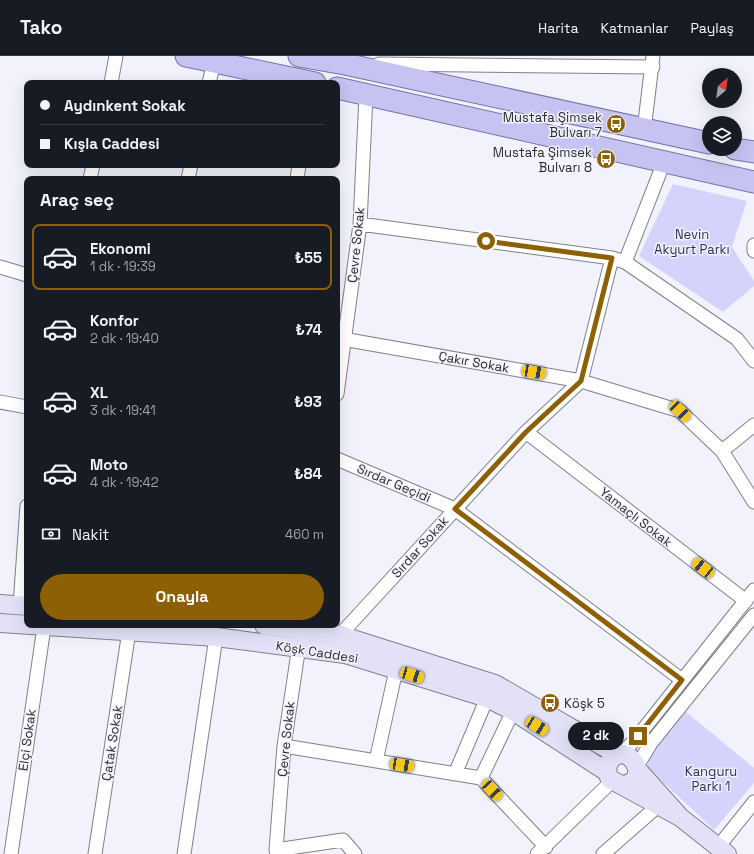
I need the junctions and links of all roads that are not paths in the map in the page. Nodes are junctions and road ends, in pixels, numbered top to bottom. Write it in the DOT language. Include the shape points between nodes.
graph roads {
  1 [pos="116,56"];
  2 [pos="186,56"];
  3 [pos="299,56"];
  4 [pos="214,62"];
  5 [pos="653,62"];
  6 [pos="345,64"];
  7 [pos="112,80"];
  8 [pos="210,80"];
  9 [pos="297,80"];
  10 [pos="340,89"];
  11 [pos="366,95"];
  12 [pos="644,130"];
  13 [pos="702,142"];
  14 [pos="742,150"];
  15 [pos="754,152"];
  16 [pos="664,162"];
  17 [pos="754,182"];
  18 [pos="360,224"];
  19 [pos="754,245"];
  20 [pos="754,251"];
  21 [pos="618,260"];
  22 [pos="0,267"];
  23 [pos="24,274"];
  24 [pos="341,339"];
  25 [pos="340,353"];
  26 [pos="754,361"];
  27 [pos="581,381"];
  28 [pos="0,402"];
  29 [pos="24,406"];
  30 [pos="754,425"];
  31 [pos="526,432"];
  32 [pos="722,451"];
  33 [pos="340,460"];
  34 [pos="754,502"];
  35 [pos="455,509"];
  36 [pos="754,590"];
  37 [pos="746,601"];
  38 [pos="0,604"];
  39 [pos="24,606"];
  40 [pos="754,615"];
  41 [pos="0,623"];
  42 [pos="24,625"];
  43 [pos="44,628"];
  44 [pos="78,628"];
  45 [pos="303,628"];
  46 [pos="308,628"];
  47 [pos="129,631"];
  48 [pos="340,635"];
  49 [pos="216,637"];
  50 [pos="298,648"];
  51 [pos="396,670"];
  52 [pos="682,680"];
  53 [pos="487,698"];
  54 [pos="513,711"];
  55 [pos="284,746"];
  56 [pos="619,755"];
  57 [pos="376,761"];
  58 [pos="637,768"];
  59 [pos="456,774"];
  60 [pos="482,778"];
  61 [pos="614,779"];
  62 [pos="754,802"];
  63 [pos="659,805"];
  64 [pos="680,817"];
  65 [pos="541,850"];
  66 [pos="722,851"];
  67 [pos="277,852"];
  68 [pos="11,854"];
  69 [pos="95,854"];
  70 [pos="184,854"];
  71 [pos="355,854"];
  72 [pos="604,854"];
  1 -- 7 [label="street"];
  2 -- 4 [label="main road"];
  3 -- 6 [label="main road"];
  4 -- 8 [label="street"];
  4 -- 9 [label="main road"];
  5 -- 6 [label="street"];
  5 -- 12 [label="street"];
  6 -- 12 [label="main road"];
  10 -- 11 [label="main road"];
  11 -- 16 [label="main road"];
  11 -- 18 [label="street, Çevre Sokak"];
  12 -- 13 [label="main road"];
  14 -- 15 [label="main road"];
  16 -- 17 [label="main road"];
  16 -- 21 [label="street"];
  18 -- 21 [label="street"];
  18 -- 24 [label="street, Çevre Sokak"];
  19 -- 20 [label="street"];
  21 -- 26 [label="street" via="737,339"];
  21 -- 27 [label="street"];
  22 -- 23 [label="street"];
  24 -- 25 [label="street, Çevre Sokak"];
  24 -- 27 [label="street, Çakır Sokak"];
  27 -- 31 [label="street, Sırdar Sokak"];
  27 -- 32 [label="street, Çakır Sokak" via="680,411"];
  28 -- 29 [label="street"];
  30 -- 32 [label="street"];
  31 -- 35 [label="street, Sırdar Sokak"];
  31 -- 37 [label="street, Yamaçlı Sokak"];
  32 -- 34 [label="street"];
  33 -- 35 [label="street, Sırdar Geçidi"];
  35 -- 48 [label="street, Sırdar Sokak"];
  35 -- 52 [label="street, Sırdar Geçidi"];
  36 -- 37 [label="street"];
  37 -- 52 [label="street"];
  38 -- 39 [label="street"];
  40 -- 58 [label="street" via="651,743"];
  41 -- 42 [label="street, Köşk Caddesi"];
  43 -- 68 [label="street, Elçi Sokak"];
  44 -- 47 [label="street, Köşk Caddesi"];
  45 -- 50 [label="street, Çevre Sokak"];
  46 -- 48 [label="street, Köşk Caddesi"];
  47 -- 49 [label="street, Köşk Caddesi"];
  47 -- 69 [label="street, Çatak Sokak"];
  48 -- 56 [label="street, Köşk Caddesi" via="496,684"];
  49 -- 50 [label="street, Köşk Caddesi"];
  49 -- 70 [label="street"];
  50 -- 51 [label="street, Köşk Caddesi" via="345,654"];
  50 -- 55 [label="street, Çevre Sokak"];
  51 -- 53 [label="street, Köşk Caddesi"];
  51 -- 57 [label="street"];
  52 -- 56 [label="street" via="638,736"];
  53 -- 54 [label="street, Köşk Caddesi"];
  53 -- 59 [label="street"];
  54 -- 60 [label="street"];
  54 -- 61 [label="street, Köşk Caddesi"];
  55 -- 57 [label="street"];
  55 -- 67 [label="street, Çevre Sokak"];
  56 -- 58 [label="street" via="631,758"];
  56 -- 61 [label="street" via="609,762"];
  57 -- 59 [label="street"];
  58 -- 61 [label="street" via="630,783"];
  58 -- 64 [label="street"];
  59 -- 60 [label="street"];
  60 -- 65 [label="street"];
  61 -- 63 [label="street, Köşk Caddesi"];
  61 -- 65 [label="street"];
  62 -- 66 [label="street"];
  63 -- 64 [label="street, Köşk Caddesi"];
  63 -- 72 [label="street"];
  64 -- 66 [label="street"];
  67 -- 71 [label="street" via="343,840"];
}
